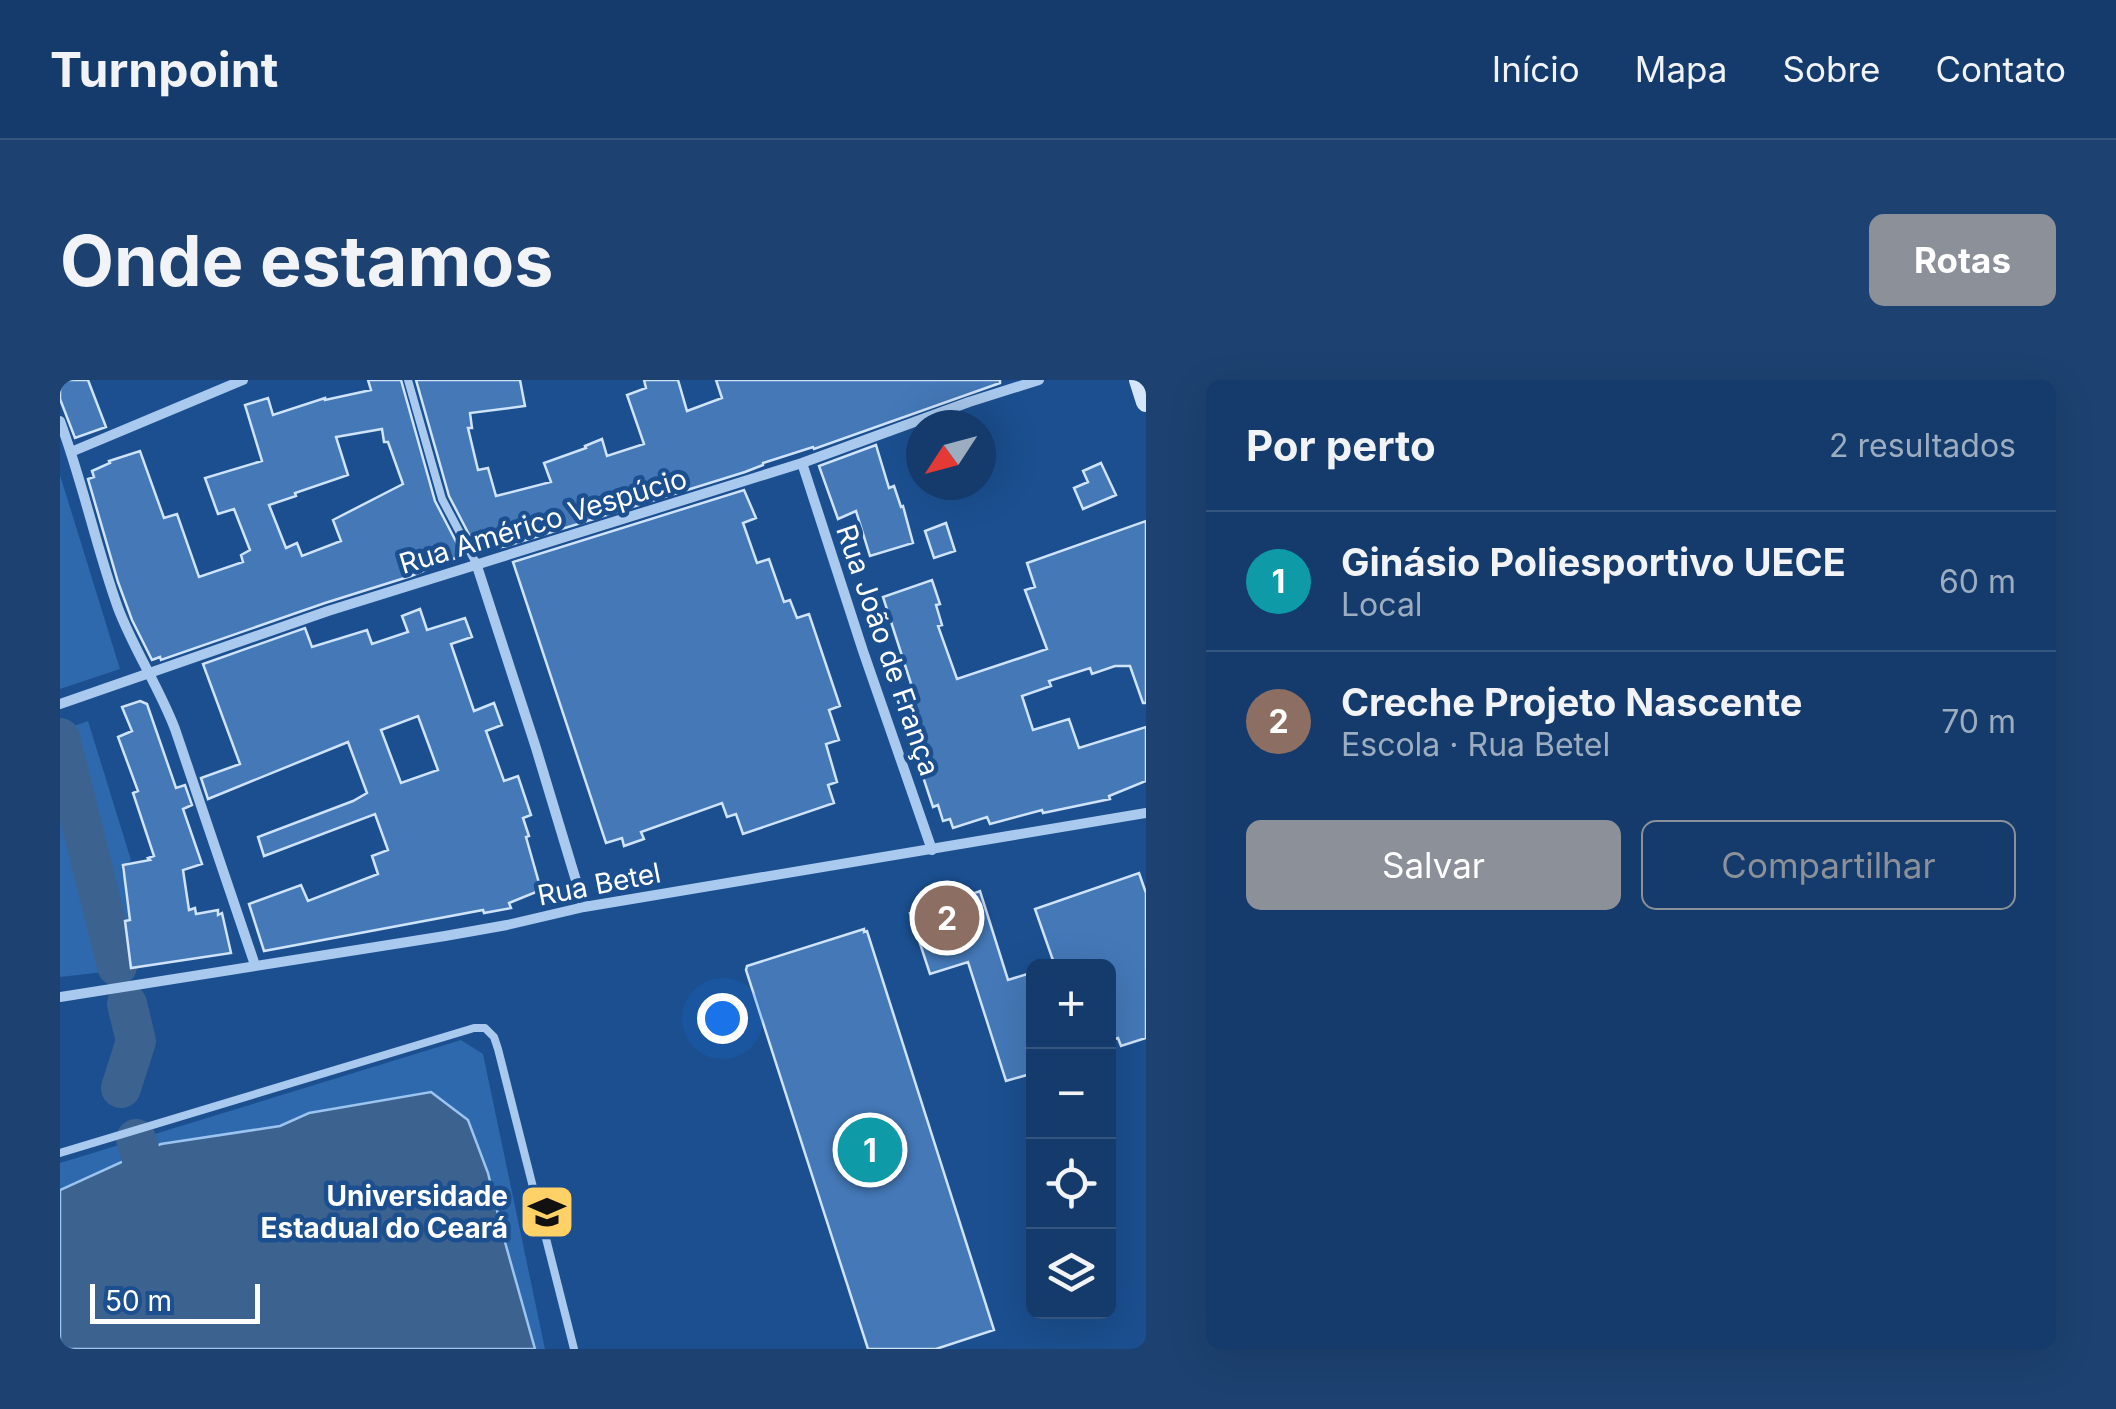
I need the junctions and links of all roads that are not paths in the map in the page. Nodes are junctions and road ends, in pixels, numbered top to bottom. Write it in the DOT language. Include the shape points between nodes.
graph roads {
  1 [pos="243,380"];
  2 [pos="408,380"];
  3 [pos="1039,380"];
  4 [pos="1138,380"];
  5 [pos="1146,402"];
  6 [pos="60,421"];
  7 [pos="71,452"];
  8 [pos="802,463"];
  9 [pos="476,564"];
  10 [pos="150,674"];
  11 [pos="60,704"];
  12 [pos="1146,813"];
  13 [pos="932,850"];
  14 [pos="584,907"];
  15 [pos="255,965"];
  16 [pos="60,997"];
  17 [pos="60,1153"];
  18 [pos="574,1349"];
  1 -- 7 [label="street"];
  2 -- 9 [label="lane" via="442,499"];
  3 -- 8 [label="street, Rua Américo Vespúcio"];
  4 -- 5 [label="street"];
  6 -- 7 [label="street"];
  7 -- 10 [label="street" via="119,610"];
  8 -- 9 [label="street, Rua Américo Vespúcio"];
  8 -- 13 [label="street, Rua João de França"];
  9 -- 10 [label="street, Rua Américo Vespúcio"];
  9 -- 14 [label="street"];
  10 -- 11 [label="street, Rua Américo Vespúcio"];
  10 -- 15 [label="street"];
  12 -- 13 [label="street, Rua Betel"];
  13 -- 14 [label="street, Rua Betel"];
  14 -- 15 [label="street, Rua Betel"];
  15 -- 16 [label="street, Rua Betel"];
  17 -- 18 [label="lane" via="485,1028 498,1049"];
}
